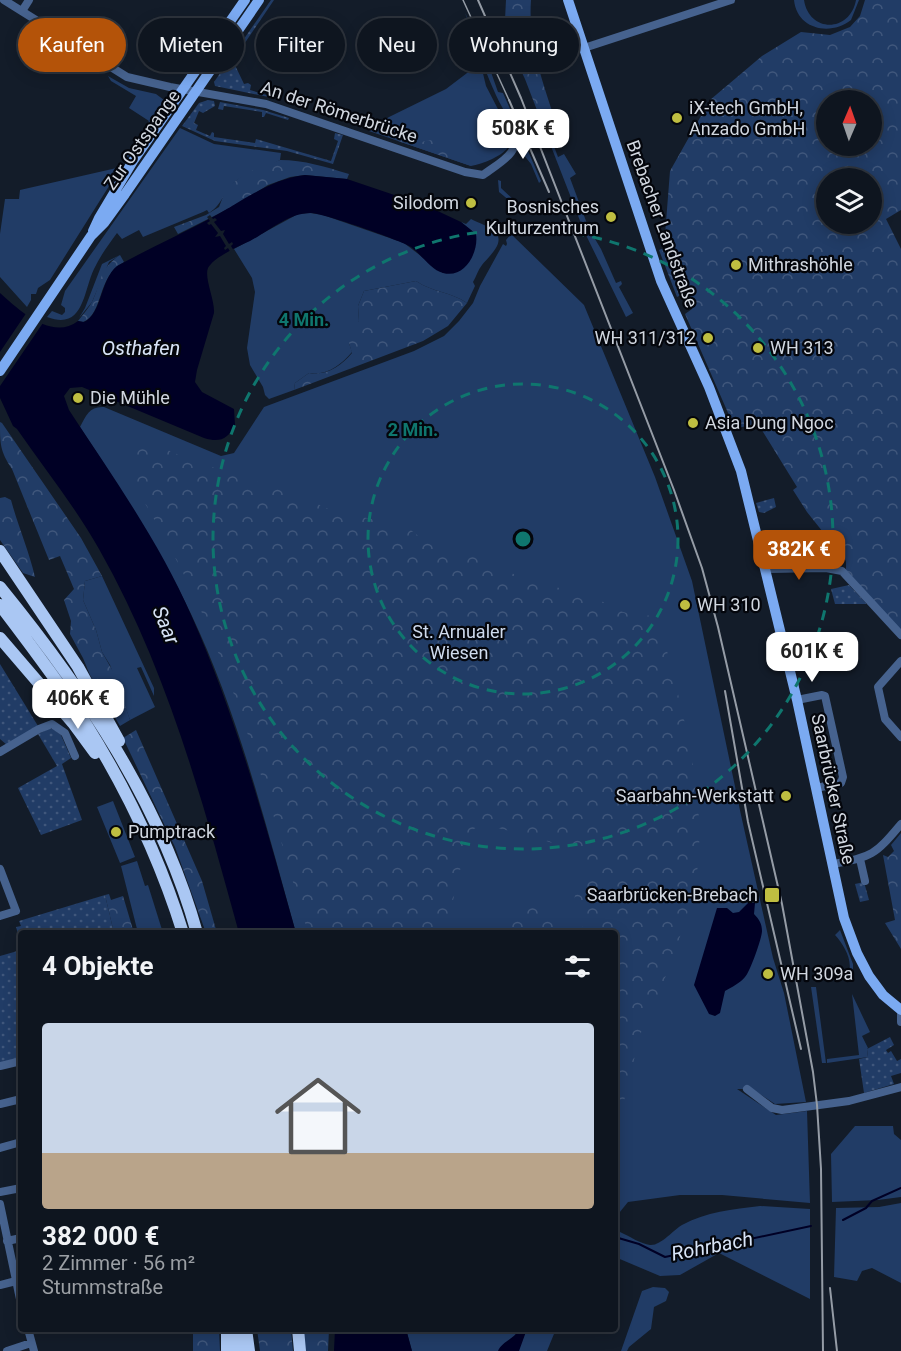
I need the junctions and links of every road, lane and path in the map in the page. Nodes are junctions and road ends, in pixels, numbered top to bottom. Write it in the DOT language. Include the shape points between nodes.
graph roads {
  1 [pos="4,0"];
  2 [pos="29,0"];
  3 [pos="245,0"];
  4 [pos="259,0"];
  5 [pos="568,0"];
  6 [pos="731,0"];
  7 [pos="22,12"];
  8 [pos="584,48"];
  9 [pos="184,89"];
  10 [pos="196,91"];
  11 [pos="512,128"];
  12 [pos="91,236"];
  13 [pos="0,371"];
  14 [pos="736,455"];
  15 [pos="0,550"];
  16 [pos="766,569"];
  17 [pos="0,587"];
  18 [pos="0,605"];
  19 [pos="901,635"];
  20 [pos="0,638"];
  21 [pos="901,661"];
  22 [pos="797,700"];
  23 [pos="901,737"];
  24 [pos="0,752"];
  25 [pos="75,756"];
  26 [pos="816,788"];
  27 [pos="126,798"];
  28 [pos="145,799"];
  29 [pos="901,824"];
  30 [pos="860,858"];
  31 [pos="833,864"];
  32 [pos="0,869"];
  33 [pos="865,881"];
  34 [pos="0,916"];
  35 [pos="182,930"];
  36 [pos="196,930"];
  37 [pos="901,1010"];
  38 [pos="901,1015"];
  39 [pos="901,1022"];
  40 [pos="18,1062"];
  41 [pos="0,1066"];
  42 [pos="901,1087"];
  43 [pos="747,1089"];
  44 [pos="18,1100"];
  45 [pos="0,1104"];
  46 [pos="18,1143"];
  47 [pos="0,1148"];
  48 [pos="18,1189"];
  49 [pos="0,1192"];
  50 [pos="0,1204"];
  51 [pos="4,1237"];
  52 [pos="16,1281"];
  53 [pos="0,1285"];
  54 [pos="18,1290"];
  55 [pos="29,1332"];
  56 [pos="227,1332"];
  57 [pos="234,1332"];
  58 [pos="246,1332"];
  59 [pos="298,1332"];
  60 [pos="33,1347"];
  61 [pos="7,1351"];
  62 [pos="227,1351"];
  63 [pos="237,1351"];
  64 [pos="249,1351"];
  65 [pos="300,1351"];
  1 -- 7 [label="street, An der Römerbrücke"];
  2 -- 7 [label="street"];
  3 -- 9 [label="main road, Zur Ostspange"];
  4 -- 10 [label="main road, Zur Ostspange"];
  5 -- 8 [label="main road, Brebacher Landstraße"];
  6 -- 8 [label="street"];
  7 -- 9 [label="street, An der Römerbrücke" via="127,77"];
  8 -- 14 [label="main road, Brebacher Landstraße" via="662,281"];
  9 -- 10 [label="street, An der Römerbrücke"];
  9 -- 12 [label="main road, Zur Ostspange" via="120,182"];
  10 -- 11 [label="street, An der Römerbrücke" via="266,104 483,175 515,148"];
  10 -- 12 [label="main road, Zur Ostspange"];
  12 -- 13 [label="main road, Zur Ostspange"];
  14 -- 16 [label="main road, Saarbrücker Straße"];
  15 -- 28 [label="highway" via="78,667 137,775"];
  16 -- 19 [label="street" via="842,571"];
  16 -- 22 [label="main road, Saarbrücker Straße"];
  17 -- 28 [label="highway" via="76,687"];
  18 -- 27 [label="highway" via="83,720"];
  20 -- 27 [label="highway" via="73,723"];
  21 -- 23 [label="street" via="878,687 885,719"];
  22 -- 26 [label="main road, Saarbrücker Straße"];
  22 -- 26 [label="street" via="825,696 843,777 841,783"];
  24 -- 25 [label="street" via="52,724 65,733"];
  26 -- 31 [label="main road, Saarbrücker Straße"];
  27 -- 35 [label="highway" via="164,879"];
  28 -- 36 [label="highway" via="169,849"];
  29 -- 30 [label="street" via="876,852"];
  30 -- 31 [label="street"];
  30 -- 33 [label="street"];
  31 -- 37 [label="main road, Saarbrücker Straße" via="844,918 857,953 875,986"];
  32 -- 34 [label="street" via="16,911"];
  38 -- 39 [label="street"];
  40 -- 41 [label="street"];
  42 -- 43 [label="street" via="849,1101 782,1110 772,1108"];
  44 -- 45 [label="street"];
  46 -- 47 [label="street"];
  48 -- 49 [label="street"];
  50 -- 51 [label="street"];
  51 -- 52 [label="street"];
  52 -- 53 [label="street"];
  52 -- 54 [label="street"];
  55 -- 60 [label="street"];
  56 -- 62 [label="highway"];
  57 -- 63 [label="highway"];
  58 -- 64 [label="highway"];
  59 -- 65 [label="highway"];
  60 -- 61 [label="street"];
}
